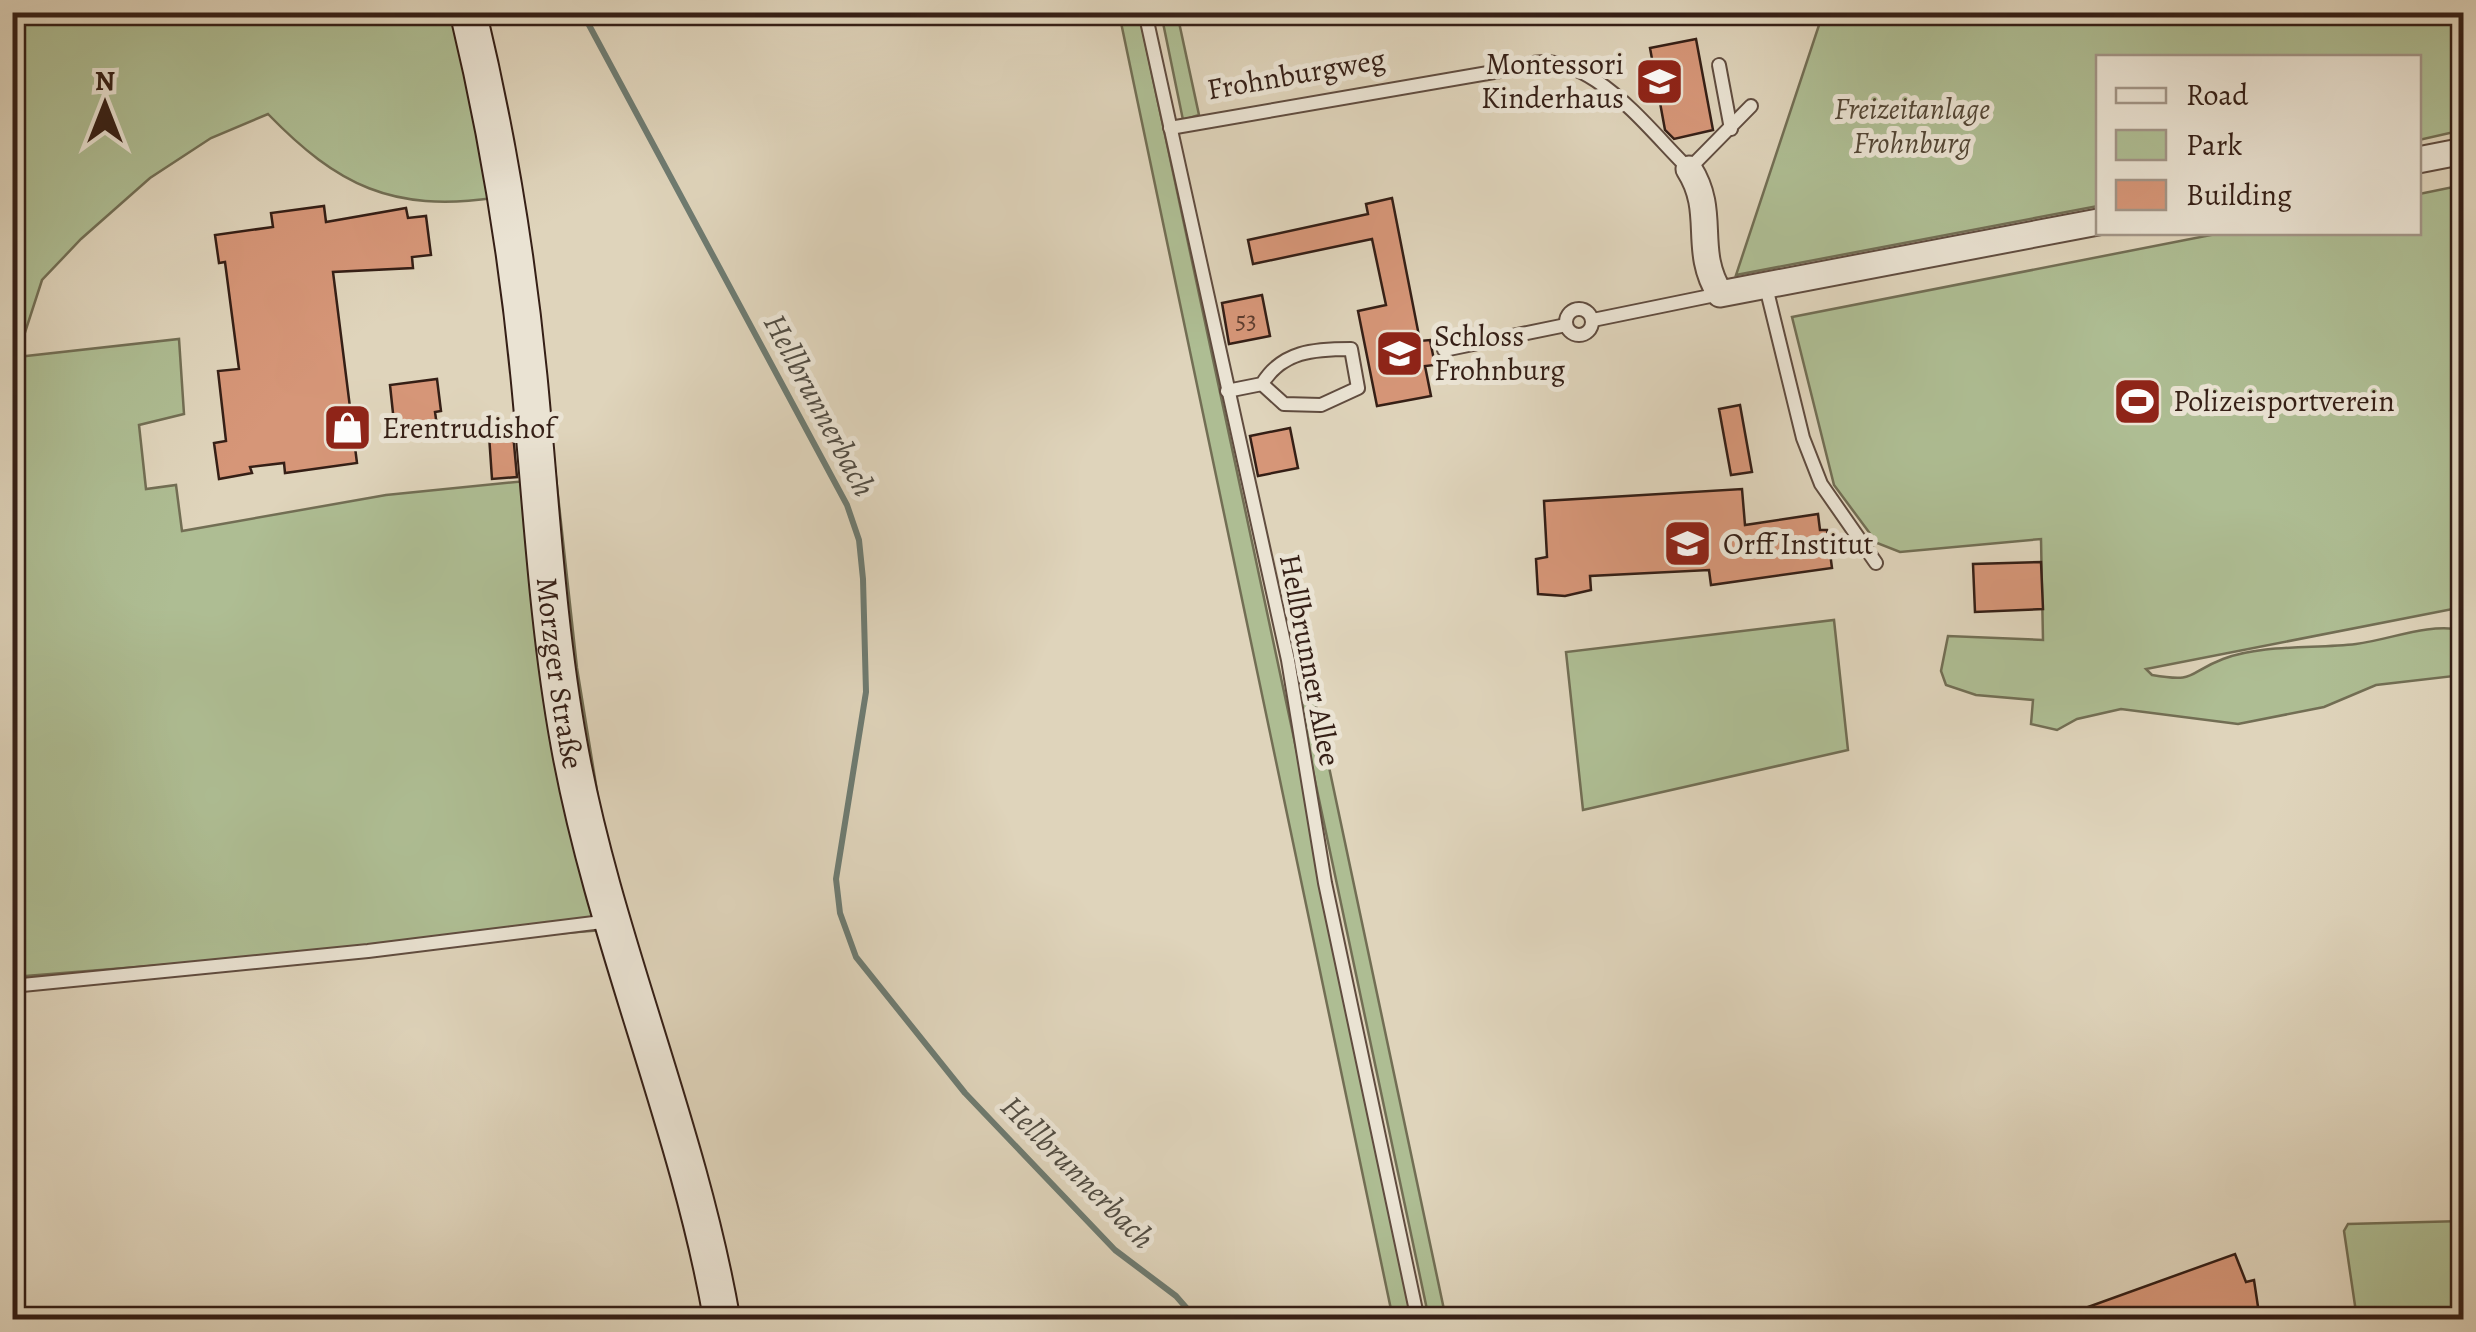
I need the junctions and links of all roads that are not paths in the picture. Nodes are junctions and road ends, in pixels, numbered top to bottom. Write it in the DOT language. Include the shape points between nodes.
graph roads {
  1 [pos="468,12"];
  2 [pos="1145,12"];
  3 [pos="1719,65"];
  4 [pos="1751,106"];
  5 [pos="1170,128"];
  6 [pos="1731,129"];
  7 [pos="2464,151"];
  8 [pos="2421,159"];
  9 [pos="1689,170"];
  10 [pos="2096,222"];
  11 [pos="1766,286"];
  12 [pos="1720,294"];
  13 [pos="1444,350"];
  14 [pos="1262,384"];
  15 [pos="1227,391"];
  16 [pos="1876,563"];
  17 [pos="613,920"];
  18 [pos="12,986"];
  19 [pos="722,1320"];
  20 [pos="1418,1320"];
  1 -- 17 [label="street, Morzger Straße" via="517,283 564,716"];
  2 -- 5 [label="lane, Hellbrunner Allee"];
  3 -- 6 [label="lane"];
  4 -- 6 [label="lane"];
  5 -- 9 [label="lane, Frohnburgweg" via="1534,60 1573,67 1598,81"];
  5 -- 15 [label="lane, Hellbrunner Allee"];
  6 -- 9 [label="lane"];
  7 -- 8 [label="street"];
  9 -- 12 [label="street, Frohnburgweg" via="1703,191 1705,270"];
  10 -- 11 [label="street"];
  11 -- 12 [label="street"];
  11 -- 16 [label="lane" via="1803,438 1821,484"];
  12 -- 13 [label="lane" via="1593,320 1576,308 1566,324"];
  14 -- 14 [label="lane" via="1284,404 1321,406 1358,388 1351,349 1312,349 1274,364"];
  14 -- 15 [label="lane"];
  15 -- 20 [label="lane, Hellbrunner Allee" via="1288,660 1325,882"];
  17 -- 18 [label="lane"];
  17 -- 19 [label="street, Morzger Straße"];
}
